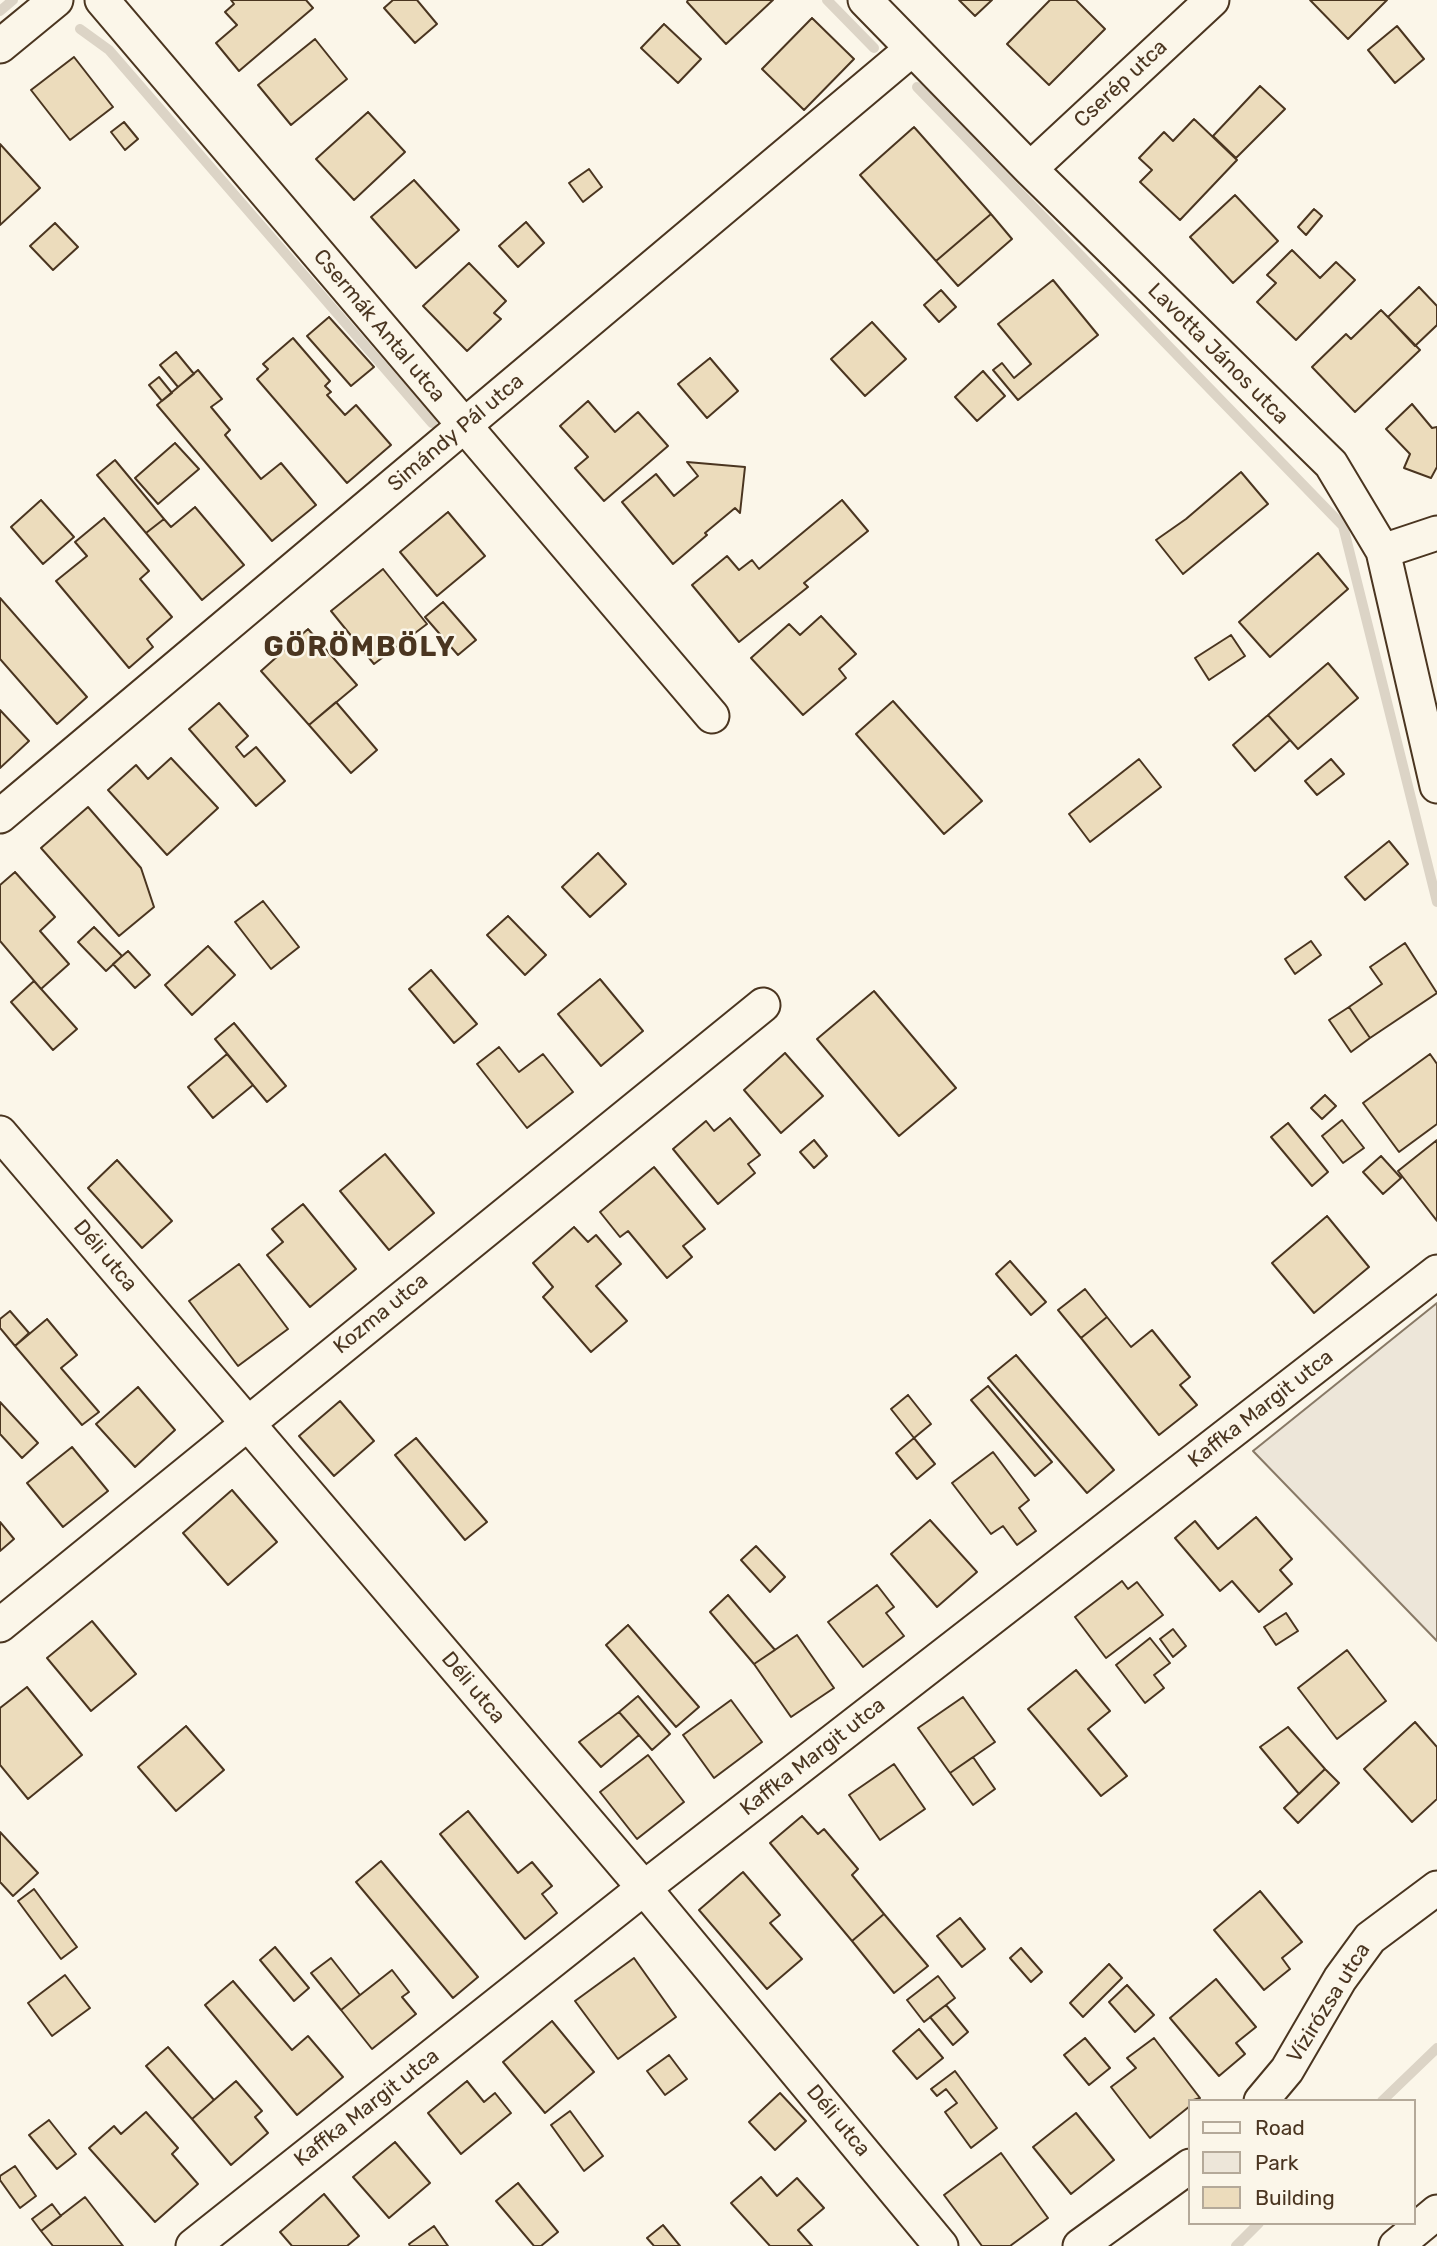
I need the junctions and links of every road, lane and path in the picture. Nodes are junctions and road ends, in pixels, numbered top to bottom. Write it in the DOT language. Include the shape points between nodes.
graph roads {
  1 [pos="56,0"];
  2 [pos="102,0"];
  3 [pos="865,0"];
  4 [pos="1212,0"];
  5 [pos="0,46"];
  6 [pos="912,48"];
  7 [pos="1030,169"];
  8 [pos="465,426"];
  9 [pos="1437,533"];
  10 [pos="1383,551"];
  11 [pos="712,716"];
  12 [pos="1437,786"];
  13 [pos="0,816"];
  14 [pos="763,1005"];
  15 [pos="0,1133"];
  16 [pos="1437,1272"];
  17 [pos="247,1422"];
  18 [pos="0,1625"];
  19 [pos="644,1888"];
  20 [pos="1437,1888"];
  21 [pos="1263,2099"];
  22 [pos="1188,2167"];
  23 [pos="1437,2212"];
  24 [pos="193,2246"];
  25 [pos="942,2246"];
  26 [pos="1080,2246"];
  27 [pos="1396,2246"];
  1 -- 5 [label="street"];
  2 -- 8 [label="street, Csermák Antal utca"];
  3 -- 6 [label="street, Lavotta János utca"];
  4 -- 7 [label="street, Cserép utca"];
  6 -- 7 [label="street, Lavotta János utca"];
  6 -- 8 [label="street, Simándy Pál utca"];
  7 -- 10 [label="street, Lavotta János utca" via="1331,464"];
  8 -- 11 [label="street, Csermák Antal utca"];
  8 -- 13 [label="street, Simándy Pál utca"];
  9 -- 10 [label="street"];
  10 -- 12 [label="street, Lavotta János utca"];
  14 -- 17 [label="street, Kozma utca"];
  15 -- 17 [label="street, Déli utca"];
  16 -- 19 [label="street, Kaffka Margit utca"];
  17 -- 18 [label="street, Kozma utca"];
  17 -- 19 [label="street, Déli utca"];
  19 -- 24 [label="street, Kaffka Margit utca"];
  19 -- 25 [label="street, Déli utca"];
  20 -- 21 [label="street, Vízirózsa utca" via="1370,1938 1340,1979 1287,2070"];
  22 -- 26 [label="street"];
  23 -- 27 [label="street"];
}
